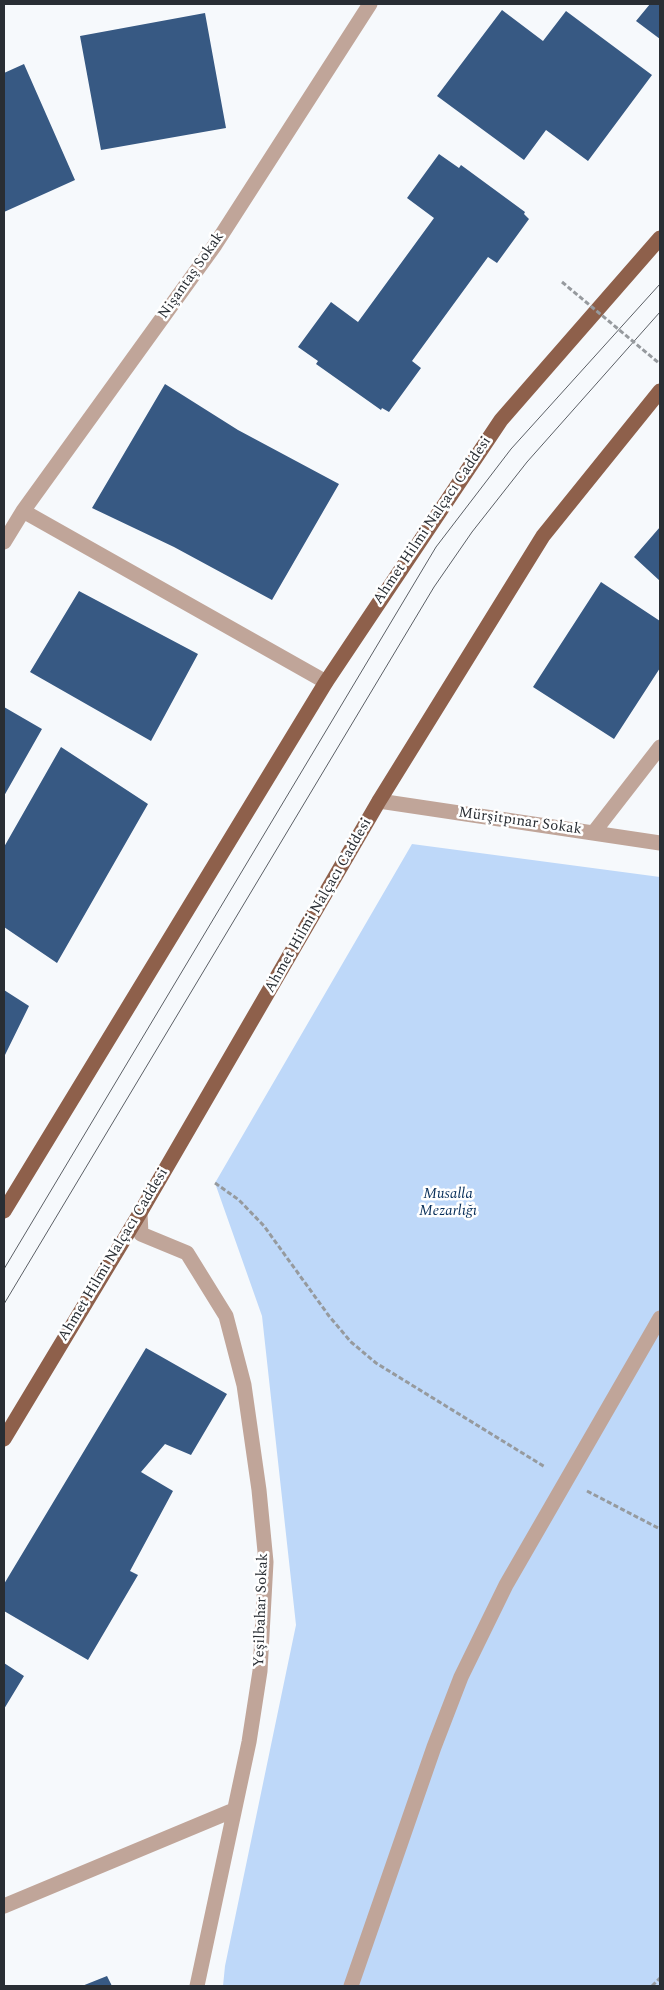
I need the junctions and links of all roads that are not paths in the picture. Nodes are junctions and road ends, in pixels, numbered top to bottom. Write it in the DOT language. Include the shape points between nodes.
graph roads {
  1 [pos="370,4"];
  2 [pos="660,238"];
  3 [pos="660,391"];
  4 [pos="23,511"];
  5 [pos="4,542"];
  6 [pos="326,682"];
  7 [pos="660,747"];
  8 [pos="379,801"];
  9 [pos="594,832"];
  10 [pos="660,843"];
  11 [pos="4,1211"];
  12 [pos="140,1213"];
  13 [pos="660,1318"];
  14 [pos="4,1439"];
  15 [pos="234,1810"];
  16 [pos="4,1906"];
  17 [pos="197,1986"];
  18 [pos="352,1986"];
  1 -- 4 [label="street, Nişantaş Sokak" via="215,245"];
  2 -- 6 [label="main road, Ahmet Hilmi Nalçacı Caddesi" via="501,420"];
  3 -- 8 [label="main road, Ahmet Hilmi Nalçacı Caddesi" via="542,536"];
  4 -- 5 [label="street, Nişantaş Sokak"];
  4 -- 6 [label="street"];
  6 -- 11 [label="main road, Ahmet Hilmi Nalçacı Caddesi"];
  7 -- 9 [label="street"];
  8 -- 9 [label="street, Mürşitpınar Sokak"];
  8 -- 12 [label="main road, Ahmet Hilmi Nalçacı Caddesi"];
  9 -- 10 [label="street, Mürşitpınar Sokak"];
  12 -- 14 [label="main road, Ahmet Hilmi Nalçacı Caddesi"];
  12 -- 15 [label="street, Yeşilbahar Sokak" via="141,1234 187,1253 226,1316 244,1385 266,1562 260,1671"];
  13 -- 18 [label="street" via="506,1584 461,1677 434,1746"];
  15 -- 16 [label="street"];
  15 -- 17 [label="street, Yeşilbahar Sokak"];
}
